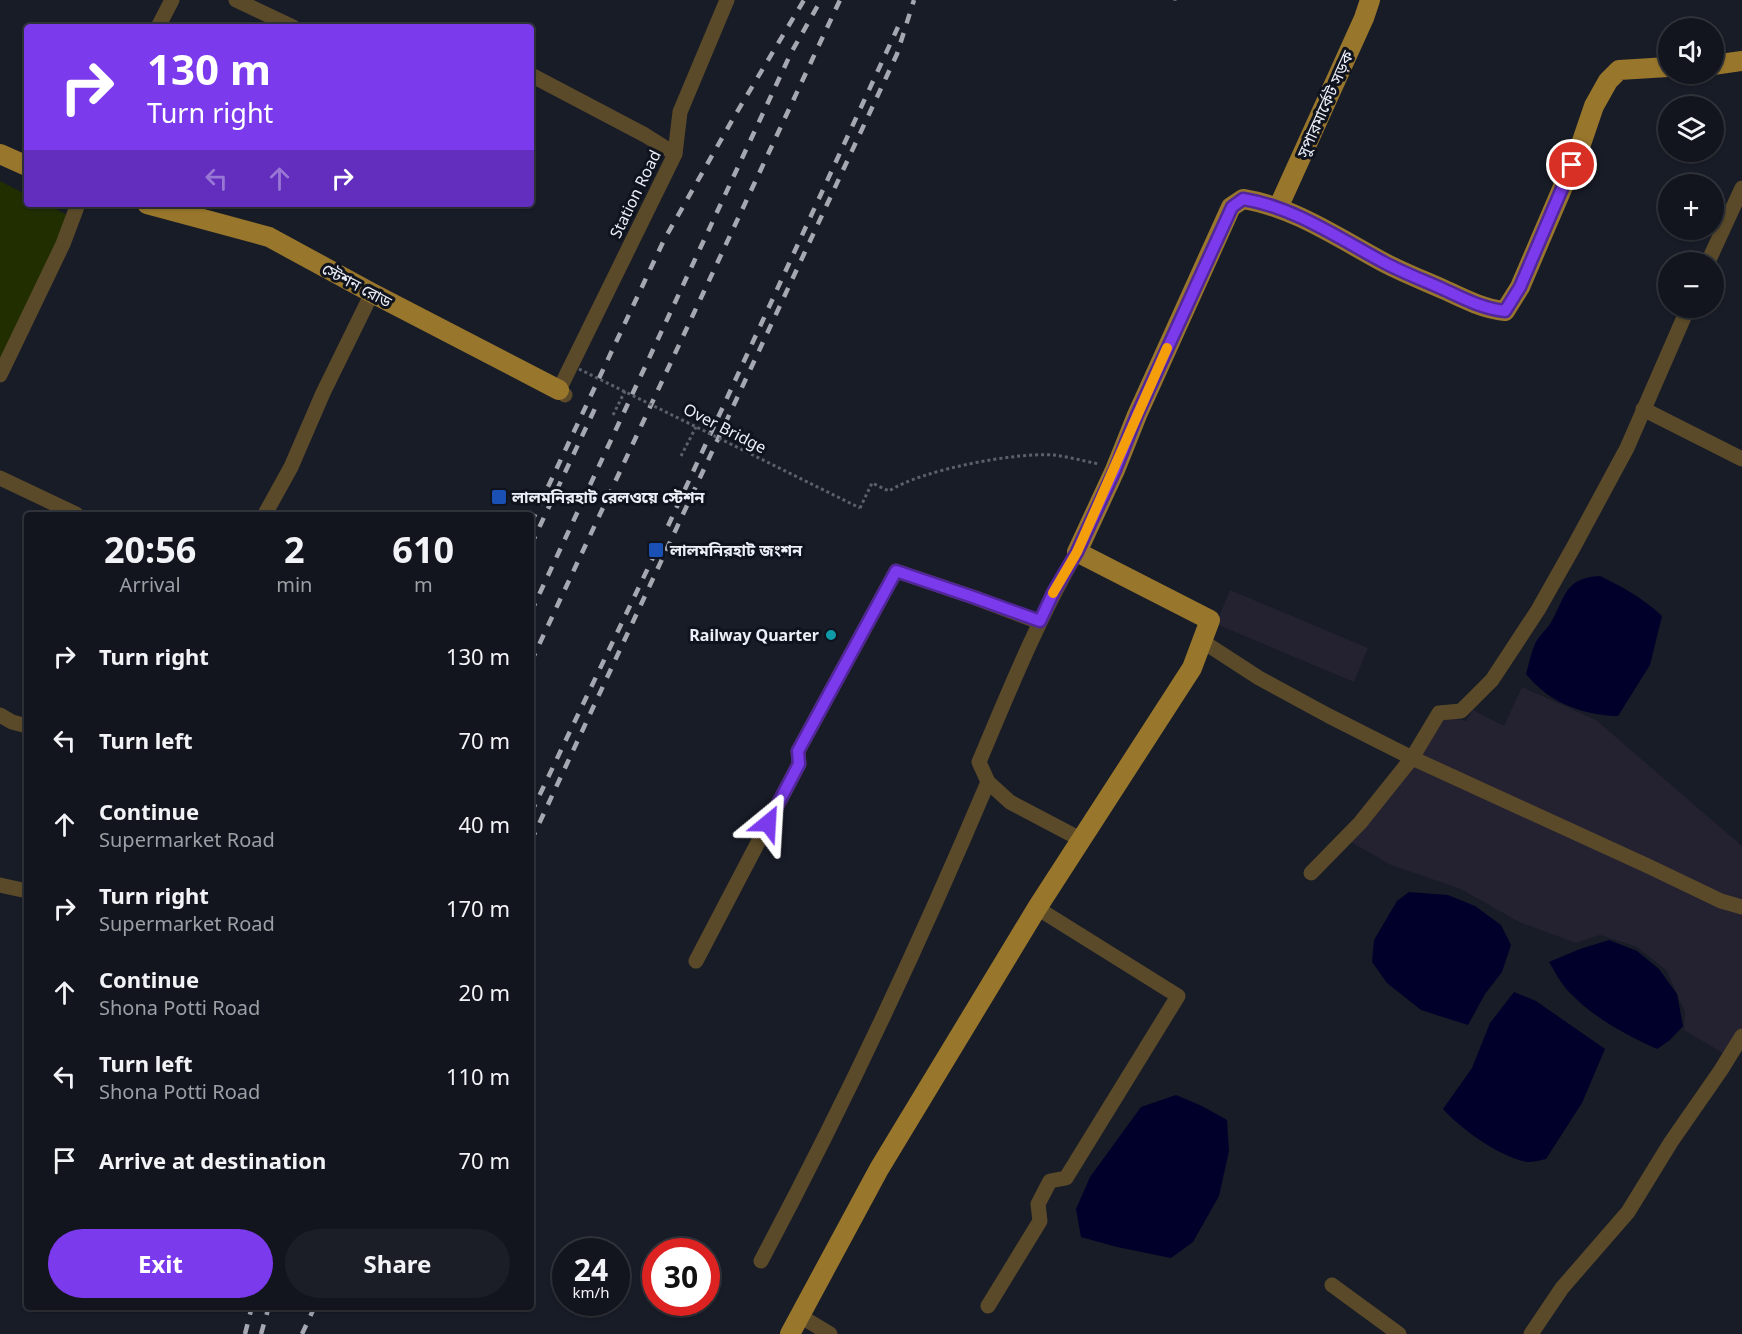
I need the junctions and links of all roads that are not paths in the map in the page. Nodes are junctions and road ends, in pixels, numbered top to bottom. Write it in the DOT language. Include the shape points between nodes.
graph roads {
  1 [pos="172,0"];
  2 [pos="236,0"];
  3 [pos="727,0"];
  4 [pos="1370,0"];
  5 [pos="160,24"];
  6 [pos="287,24"];
  7 [pos="1742,61"];
  8 [pos="1724,63"];
  9 [pos="1658,68"];
  10 [pos="534,77"];
  11 [pos="0,154"];
  12 [pos="675,154"];
  13 [pos="24,165"];
  14 [pos="1742,188"];
  15 [pos="77,207"];
  16 [pos="158,207"];
  17 [pos="1278,208"];
  18 [pos="1713,252"];
  19 [pos="372,293"];
  20 [pos="1684,318"];
  21 [pos="0,375"];
  22 [pos="562,392"];
  23 [pos="1643,409"];
  24 [pos="1742,459"];
  25 [pos="0,478"];
  26 [pos="72,512"];
  27 [pos="266,512"];
  28 [pos="1077,552"];
  29 [pos="1040,621"];
  30 [pos="1202,641"];
  31 [pos="0,715"];
  32 [pos="24,725"];
  33 [pos="1412,758"];
  34 [pos="988,782"];
  35 [pos="1082,840"];
  36 [pos="1311,873"];
  37 [pos="0,885"];
  38 [pos="24,890"];
  39 [pos="1742,907"];
  40 [pos="1037,908"];
  41 [pos="696,961"];
  42 [pos="1742,1036"];
  43 [pos="761,1261"];
  44 [pos="1332,1285"];
  45 [pos="988,1306"];
  46 [pos="800,1316"];
  47 [pos="790,1334"];
  48 [pos="830,1334"];
  49 [pos="1399,1334"];
  50 [pos="1531,1334"];
  1 -- 5 [label="street"];
  2 -- 6 [label="street"];
  3 -- 12 [label="street, Station Road" via="680,112"];
  4 -- 17 [label="main road, সুপারমার্কেট সড়ক"];
  7 -- 8 [label="main road"];
  9 -- 17 [label="main road" via="1619,70 1608,81 1594,106 1520,287 1505,311 1493,310 1396,268"];
  10 -- 12 [label="street"];
  11 -- 13 [label="main road"];
  12 -- 22 [label="street, Station Road"];
  14 -- 18 [label="street"];
  15 -- 21 [label="street"];
  16 -- 19 [label="main road, স্টেশন রোড" via="269,237"];
  17 -- 28 [label="main road" via="1243,199 1232,207"];
  19 -- 22 [label="main road, স্টেশন রোড"];
  19 -- 27 [label="street"];
  20 -- 23 [label="street"];
  23 -- 24 [label="street"];
  23 -- 33 [label="street" via="1627,448 1574,548 1492,680 1461,711 1438,713"];
  25 -- 26 [label="street"];
  28 -- 29 [label="street"];
  28 -- 30 [label="main road" via="1209,620"];
  29 -- 34 [label="street" via="979,762"];
  29 -- 41 [label="street" via="896,571 798,751 799,764"];
  30 -- 33 [label="street" via="1259,678"];
  30 -- 35 [label="main road" via="1192,668"];
  31 -- 32 [label="street"];
  33 -- 36 [label="street" via="1360,823"];
  33 -- 39 [label="street" via="1721,901"];
  34 -- 35 [label="street" via="1010,802"];
  34 -- 43 [label="street" via="871,1042"];
  35 -- 40 [label="main road"];
  37 -- 38 [label="street"];
  40 -- 45 [label="street" via="1178,996 1066,1178 1050,1181 1038,1204 1040,1221"];
  40 -- 46 [label="main road" via="879,1169"];
  42 -- 50 [label="street" via="1628,1212 1562,1288"];
  44 -- 49 [label="street"];
  46 -- 47 [label="main road"];
  46 -- 48 [label="street"];
}
